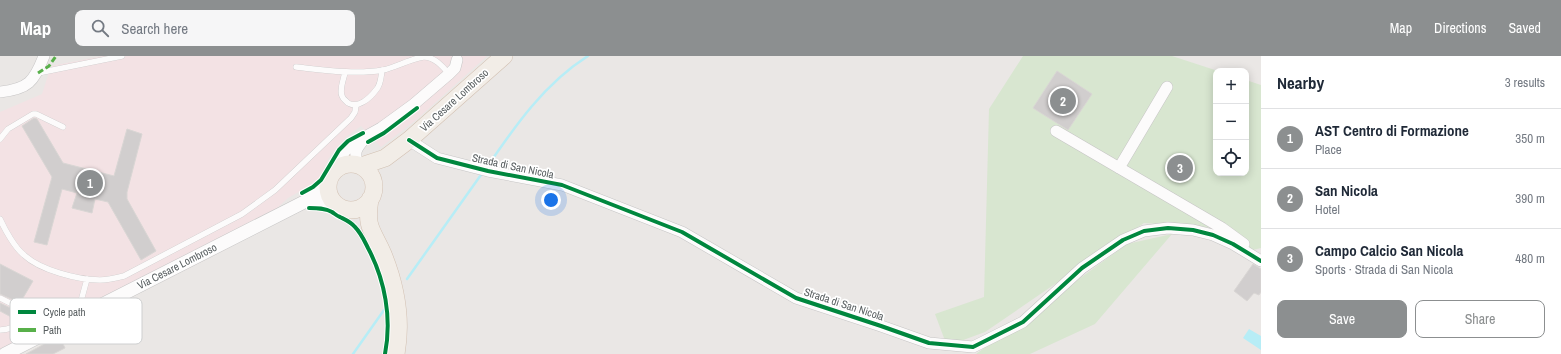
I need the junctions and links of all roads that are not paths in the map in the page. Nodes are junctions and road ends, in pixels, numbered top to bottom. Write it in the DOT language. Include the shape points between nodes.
graph roads {
  1 [pos="44,56"];
  2 [pos="122,56"];
  3 [pos="504,56"];
  4 [pos="459,57"];
  5 [pos="296,67"];
  6 [pos="382,70"];
  7 [pos="345,72"];
  8 [pos="38,73"];
  9 [pos="449,74"];
  10 [pos="1167,87"];
  11 [pos="0,92"];
  12 [pos="356,106"];
  13 [pos="63,127"];
  14 [pos="1056,131"];
  15 [pos="365,137"];
  16 [pos="0,139"];
  17 [pos="408,140"];
  18 [pos="385,158"];
  19 [pos="359,166"];
  20 [pos="1119,168"];
  21 [pos="332,175"];
  22 [pos="372,191"];
  23 [pos="306,201"];
  24 [pos="342,207"];
  25 [pos="0,219"];
  26 [pos="370,228"];
  27 [pos="1238,247"];
  28 [pos="1261,261"];
  29 [pos="87,279"];
  30 [pos="0,298"];
  31 [pos="82,298"];
  32 [pos="114,298"];
  33 [pos="10,303"];
  34 [pos="0,330"];
  35 [pos="10,330"];
  36 [pos="24,344"];
  37 [pos="5,354"];
  38 [pos="396,354"];
  1 -- 8 [label="street"];
  2 -- 8 [label="lane"];
  3 -- 17 [label="main road, Via Cesare Lombroso"];
  4 -- 9 [label="street, Via Cesare Lombroso" via="455,68"];
  5 -- 7 [label="lane"];
  6 -- 7 [label="lane"];
  6 -- 9 [label="lane" via="424,57 440,64"];
  6 -- 12 [label="lane" via="377,90"];
  7 -- 12 [label="lane" via="342,96 345,101"];
  8 -- 11 [label="street" via="28,84 16,91"];
  9 -- 15 [label="street, Via Cesare Lombroso" via="396,117"];
  10 -- 20 [label="street"];
  12 -- 29 [label="lane" via="355,112 340,128 275,190 242,214 124,276"];
  13 -- 16 [label="lane" via="33,114 8,129"];
  14 -- 20 [label="street"];
  15 -- 19 [label="street, Via Cesare Lombroso" via="355,156"];
  15 -- 21 [label="street, Via Cesare Lombroso" via="345,151"];
  17 -- 18 [label="main road, Via Cesare Lombroso"];
  17 -- 27 [label="street, Strada di San Nicola" via="437,158 482,170 562,185 675,229 796,298 929,343 973,347 1023,322 1082,268 1123,240 1144,231 1168,228 1193,230 1213,235"];
  18 -- 19 [label="main road, Via Cesare Lombroso"];
  18 -- 22 [label="main road, Via Cesare Lombroso"];
  19 -- 21 [label="main road" via="346,165"];
  19 -- 22 [label="main road" via="369,173"];
  20 -- 27 [label="street" via="1245,244"];
  21 -- 23 [label="street, Via Cesare Lombroso"];
  21 -- 24 [label="main road" via="328,185 330,196"];
  22 -- 24 [label="main road" via="367,203 357,209"];
  22 -- 26 [label="main road" via="369,209"];
  23 -- 24 [label="street"];
  23 -- 32 [label="street, Via Cesare Lombroso"];
  24 -- 26 [label="main road"];
  25 -- 29 [label="lane" via="23,254 35,264"];
  26 -- 38 [label="main road" via="393,283 398,313"];
  27 -- 28 [label="street, Strada di San Nicola"];
  29 -- 31 [label="lane"];
  30 -- 33 [label="lane"];
  34 -- 35 [label="lane"];
  36 -- 37 [label="street, Via Cesare Lombroso"];
}
